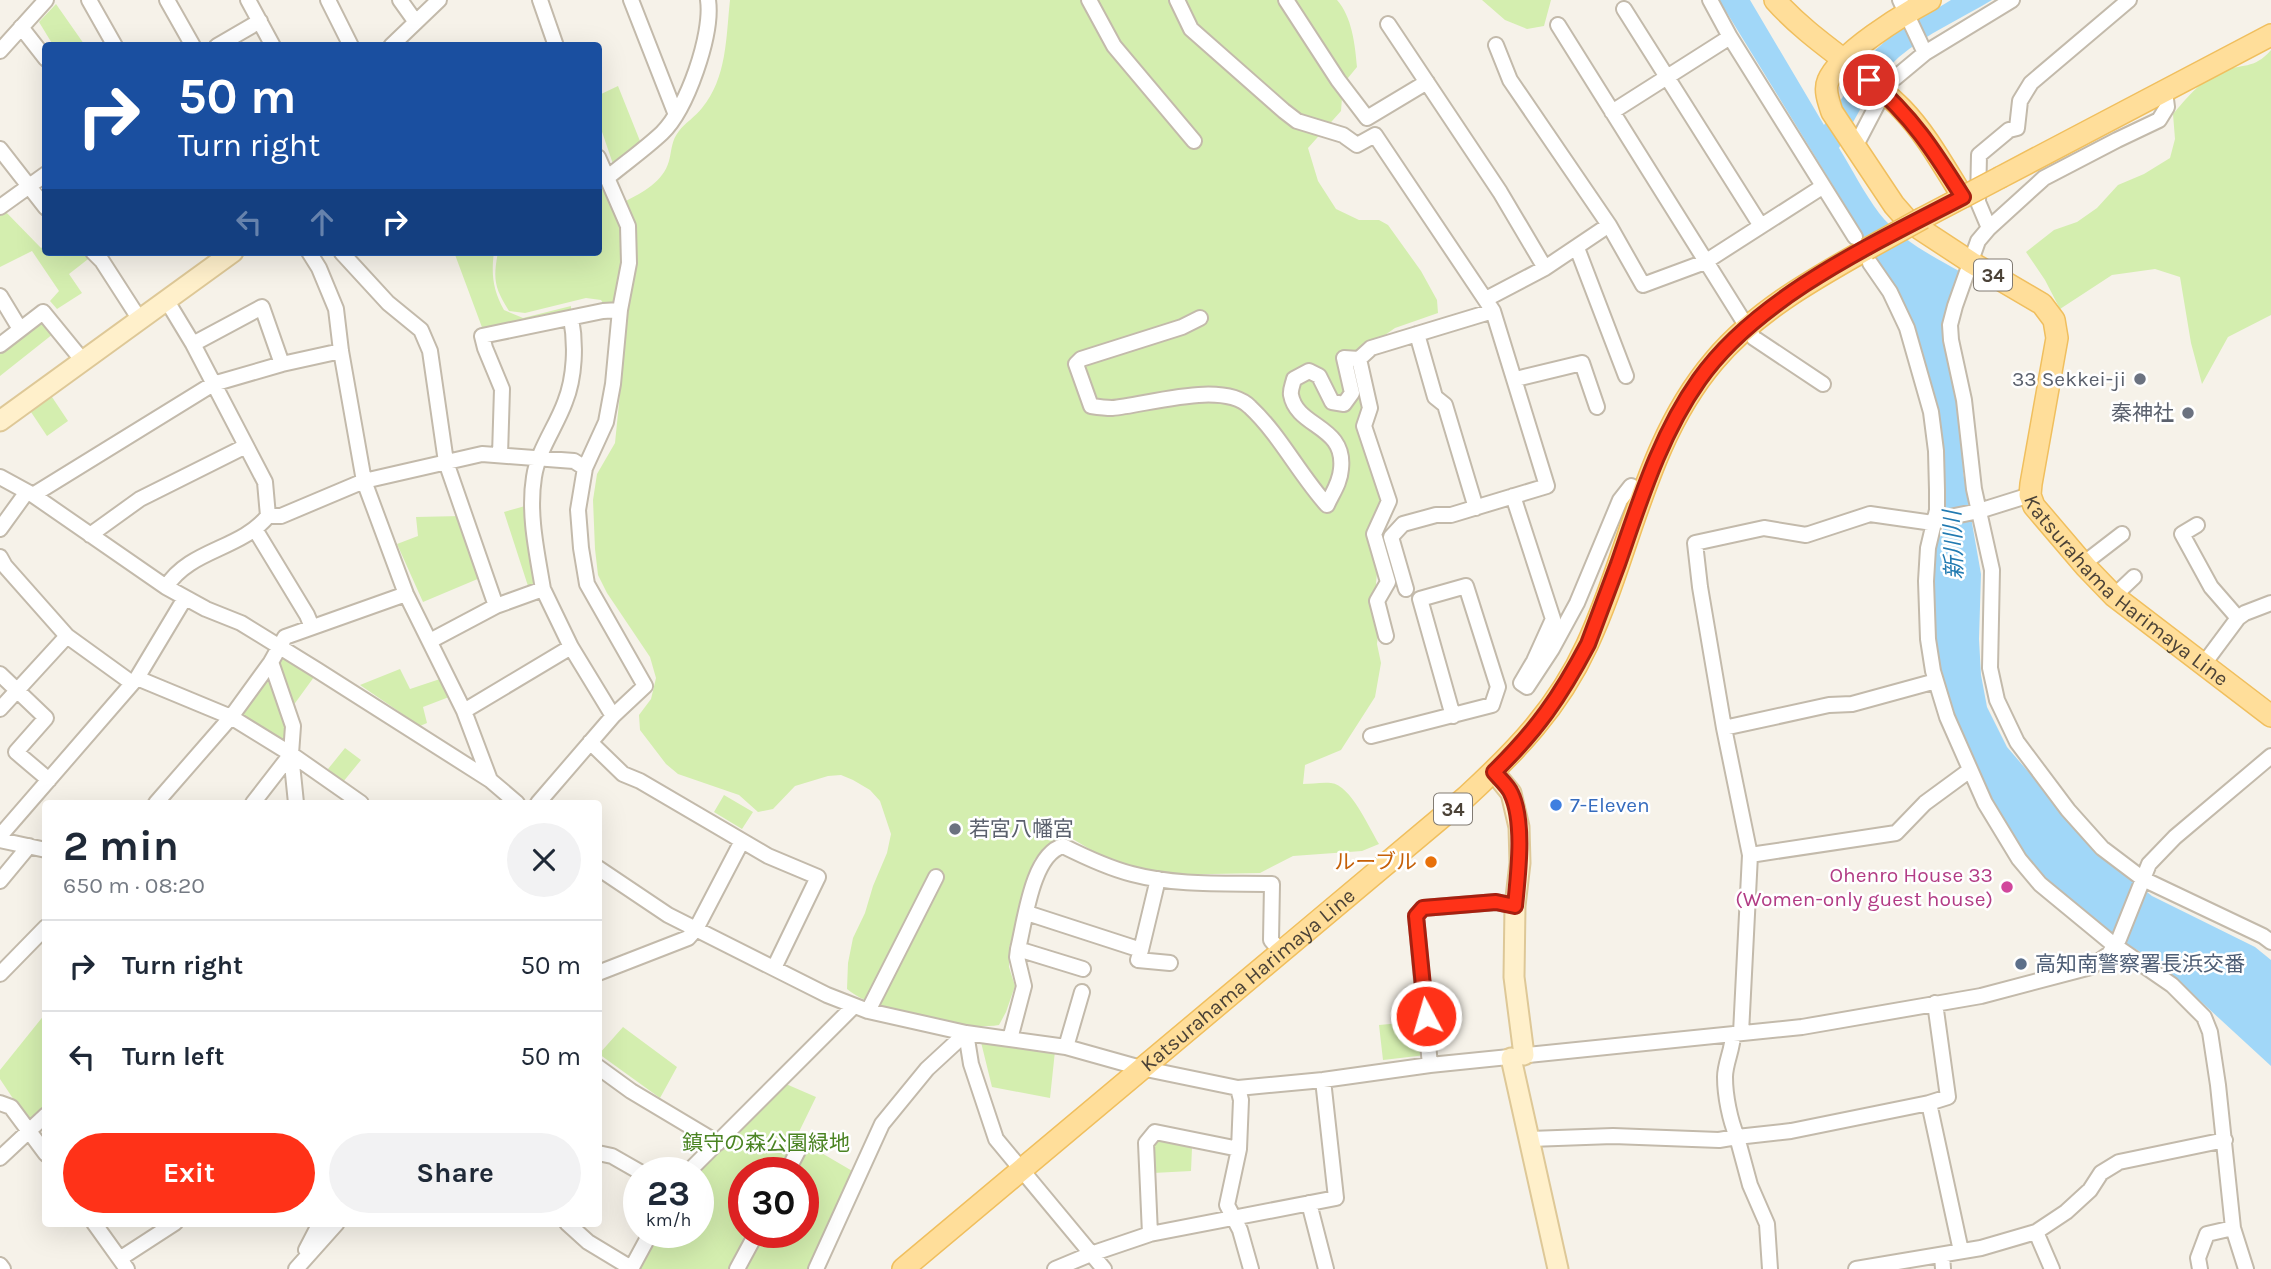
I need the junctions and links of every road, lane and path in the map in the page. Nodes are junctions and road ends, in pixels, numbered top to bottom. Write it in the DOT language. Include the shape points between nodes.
graph roads {
  1 [pos="46,0"];
  2 [pos="89,0"];
  3 [pos="167,0"];
  4 [pos="248,0"];
  5 [pos="328,0"];
  6 [pos="400,0"];
  7 [pos="439,0"];
  8 [pos="540,0"];
  9 [pos="631,0"];
  10 [pos="708,0"];
  11 [pos="1089,0"];
  12 [pos="1177,0"];
  13 [pos="1286,0"];
  14 [pos="1710,0"];
  15 [pos="1775,0"];
  16 [pos="1930,0"];
  17 [pos="2012,0"];
  18 [pos="2129,0"];
  19 [pos="1624,9"];
  20 [pos="1906,12"];
  21 [pos="260,21"];
  22 [pos="415,21"];
  23 [pos="1388,24"];
  24 [pos="1558,25"];
  25 [pos="22,27"];
  26 [pos="2271,35"];
  27 [pos="1730,37"];
  28 [pos="113,42"];
  29 [pos="191,42"];
  30 [pos="224,42"];
  31 [pos="271,42"];
  32 [pos="349,42"];
  33 [pos="395,42"];
  34 [pos="555,42"];
  35 [pos="1496,45"];
  36 [pos="1924,50"];
  37 [pos="0,51"];
  38 [pos="42,54"];
  39 [pos="1851,65"];
  40 [pos="1668,76"];
  41 [pos="1427,82"];
  42 [pos="1885,91"];
  43 [pos="2165,92"];
  44 [pos="1612,112"];
  45 [pos="676,115"];
  46 [pos="1194,141"];
  47 [pos="1852,142"];
  48 [pos="0,149"];
  49 [pos="602,166"];
  50 [pos="602,169"];
  51 [pos="42,177"];
  52 [pos="28,187"];
  53 [pos="1822,187"];
  54 [pos="1963,197"];
  55 [pos="42,203"];
  56 [pos="0,207"];
  57 [pos="1609,225"];
  58 [pos="1761,226"];
  59 [pos="1989,228"];
  60 [pos="1577,248"];
  61 [pos="1864,250"];
  62 [pos="97,256"];
  63 [pos="228,256"];
  64 [pos="312,256"];
  65 [pos="338,256"];
  66 [pos="346,256"];
  67 [pos="1705,262"];
  68 [pos="1972,262"];
  69 [pos="319,268"];
  70 [pos="1545,268"];
  71 [pos="0,296"];
  72 [pos="167,301"];
  73 [pos="1490,305"];
  74 [pos="620,310"];
  75 [pos="571,318"];
  76 [pos="1200,318"];
  77 [pos="140,320"];
  78 [pos="1746,327"];
  79 [pos="20,329"];
  80 [pos="1417,334"];
  81 [pos="193,344"];
  82 [pos="0,345"];
  83 [pos="341,351"];
  84 [pos="1359,359"];
  85 [pos="83,361"];
  86 [pos="282,364"];
  87 [pos="1626,376"];
  88 [pos="1516,379"];
  89 [pos="213,384"];
  90 [pos="1823,384"];
  91 [pos="1597,407"];
  92 [pos="0,421"];
  93 [pos="246,446"];
  94 [pos="500,455"];
  95 [pos="539,458"];
  96 [pos="446,462"];
  97 [pos="585,468"];
  98 [pos="0,477"];
  99 [pos="364,481"];
  100 [pos="1642,492"];
  101 [pos="30,494"];
  102 [pos="2030,495"];
  103 [pos="1514,496"];
  104 [pos="1476,508"];
  105 [pos="1977,511"];
  106 [pos="268,516"];
  107 [pos="1936,520"];
  108 [pos="2197,525"];
  109 [pos="0,529"];
  110 [pos="256,531"];
  111 [pos="2122,534"];
  112 [pos="90,535"];
  113 [pos="0,557"];
  114 [pos="2083,564"];
  115 [pos="2134,577"];
  116 [pos="166,587"];
  117 [pos="544,589"];
  118 [pos="1406,589"];
  119 [pos="406,594"];
  120 [pos="2115,596"];
  121 [pos="185,598"];
  122 [pos="2271,603"];
  123 [pos="496,606"];
  124 [pos="2238,618"];
  125 [pos="312,627"];
  126 [pos="67,636"];
  127 [pos="1386,636"];
  128 [pos="429,640"];
  129 [pos="278,646"];
  130 [pos="571,647"];
  131 [pos="271,662"];
  132 [pos="2203,665"];
  133 [pos="0,674"];
  134 [pos="135,681"];
  135 [pos="1936,681"];
  136 [pos="1521,683"];
  137 [pos="1498,687"];
  138 [pos="16,690"];
  139 [pos="0,709"];
  140 [pos="464,712"];
  141 [pos="613,716"];
  142 [pos="1454,716"];
  143 [pos="2271,716"];
  144 [pos="232,717"];
  145 [pos="1724,728"];
  146 [pos="1371,736"];
  147 [pos="590,742"];
  148 [pos="291,754"];
  149 [pos="2271,756"];
  150 [pos="1970,770"];
  151 [pos="1494,772"];
  152 [pos="49,780"];
  153 [pos="490,780"];
  154 [pos="159,800"];
  155 [pos="255,800"];
  156 [pos="296,800"];
  157 [pos="357,800"];
  158 [pos="513,800"];
  159 [pos="541,800"];
  160 [pos="0,838"];
  161 [pos="742,841"];
  162 [pos="29,846"];
  163 [pos="42,849"];
  164 [pos="1750,855"];
  165 [pos="602,871"];
  166 [pos="936,877"];
  167 [pos="1158,879"];
  168 [pos="0,881"];
  169 [pos="2142,881"];
  170 [pos="1515,906"];
  171 [pos="1027,913"];
  172 [pos="696,929"];
  173 [pos="42,935"];
  174 [pos="2268,935"];
  175 [pos="2116,942"];
  176 [pos="1018,949"];
  177 [pos="1140,950"];
  178 [pos="1280,951"];
  179 [pos="1170,963"];
  180 [pos="774,968"];
  181 [pos="1083,969"];
  182 [pos="602,971"];
  183 [pos="0,974"];
  184 [pos="1082,992"];
  185 [pos="1935,1003"];
  186 [pos="861,1009"];
  187 [pos="966,1032"];
  188 [pos="1737,1033"];
  189 [pos="1010,1039"];
  190 [pos="1066,1046"];
  191 [pos="1518,1057"];
  192 [pos="1430,1065"];
  193 [pos="1141,1068"];
  194 [pos="602,1070"];
  195 [pos="1323,1080"];
  196 [pos="1238,1088"];
  197 [pos="1929,1102"];
  198 [pos="0,1103"];
  199 [pos="42,1119"];
  200 [pos="30,1132"];
  201 [pos="1737,1137"];
  202 [pos="1530,1139"];
  203 [pos="2225,1140"];
  204 [pos="803,1141"];
  205 [pos="719,1143"];
  206 [pos="42,1148"];
  207 [pos="1239,1149"];
  208 [pos="602,1154"];
  209 [pos="704,1157"];
  210 [pos="795,1157"];
  211 [pos="0,1158"];
  212 [pos="623,1163"];
  213 [pos="1022,1170"];
  214 [pos="1309,1203"];
  215 [pos="1233,1218"];
  216 [pos="97,1227"];
  217 [pos="170,1227"];
  218 [pos="318,1227"];
  219 [pos="333,1227"];
  220 [pos="571,1227"];
  221 [pos="2233,1228"];
  222 [pos="2036,1232"];
  223 [pos="1150,1234"];
  224 [pos="642,1248"];
  225 [pos="748,1248"];
  226 [pos="1961,1251"];
  227 [pos="1091,1254"];
  228 [pos="1943,1262"];
  229 [pos="124,1263"];
  230 [pos="631,1268"];
  231 [pos="296,1269"];
  232 [pos="737,1269"];
  233 [pos="816,1269"];
  234 [pos="903,1269"];
  235 [pos="1055,1269"];
  236 [pos="1104,1269"];
  237 [pos="1251,1269"];
  238 [pos="1326,1269"];
  239 [pos="1558,1269"];
  240 [pos="1770,1269"];
  241 [pos="1856,1269"];
  242 [pos="2052,1269"];
  243 [pos="2200,1269"];
  244 [pos="2246,1269"];
  1 -- 25 [label="street"];
  2 -- 28 [label="street"];
  3 -- 29 [label="street"];
  4 -- 21 [label="street"];
  5 -- 32 [label="street"];
  6 -- 22 [label="street"];
  7 -- 22 [label="street"];
  8 -- 34 [label="street"];
  9 -- 45 [label="street"];
  10 -- 45 [label="street" via="703,54"];
  11 -- 46 [label="street" via="1114,46"];
  12 -- 73 [label="street" via="1191,29 1297,121 1343,135 1357,145 1375,135"];
  13 -- 41 [label="street" via="1367,118"];
  14 -- 27 [label="street"];
  15 -- 39 [label="main road"];
  16 -- 20 [label="main road, Katsurahama Harimaya Line / 34"];
  17 -- 36 [label="street"];
  18 -- 59 [label="street" via="2031,83 2021,101 2017,128 1979,155 1978,202"];
  19 -- 40 [label="street"];
  20 -- 36 [label="street"];
  20 -- 39 [label="main road, Katsurahama Harimaya Line / 34" via="1860,46"];
  21 -- 30 [label="street"];
  21 -- 31 [label="street"];
  22 -- 33 [label="street"];
  23 -- 41 [label="street"];
  24 -- 44 [label="street"];
  25 -- 37 [label="street"];
  25 -- 38 [label="street"];
  26 -- 43 [label="main road, Katsurahama Harimaya Line / 34"];
  27 -- 40 [label="street"];
  27 -- 53 [label="street"];
  35 -- 57 [label="street" via="1510,80"];
  36 -- 42 [label="street"];
  39 -- 42 [label="main road"];
  39 -- 47 [label="main road, Katsurahama Harimaya Line / 34" via="1833,71 1827,83 1832,112"];
  40 -- 44 [label="street"];
  40 -- 58 [label="street"];
  41 -- 70 [label="street"];
  42 -- 47 [label="street"];
  42 -- 54 [label="main road" via="1925,137"];
  43 -- 54 [label="main road, Katsurahama Harimaya Line / 34, bridge"];
  43 -- 59 [label="street" via="2167,107 2159,120 2043,178"];
  44 -- 67 [label="street"];
  45 -- 49 [label="street" via="663,132"];
  47 -- 68 [label="main road, Katsurahama Harimaya Line / 34" via="1909,221"];
  48 -- 52 [label="street"];
  50 -- 74 [label="street" via="628,226 629,263"];
  51 -- 52 [label="street"];
  52 -- 55 [label="street"];
  52 -- 56 [label="street"];
  53 -- 58 [label="street"];
  53 -- 61 [label="street"];
  54 -- 61 [label="main road, Katsurahama Harimaya Line / 34, bridge"];
  57 -- 60 [label="street"];
  57 -- 67 [label="street" via="1643,285"];
  58 -- 67 [label="street"];
  59 -- 68 [label="street" via="1978,241"];
  60 -- 70 [label="street"];
  60 -- 87 [label="street"];
  61 -- 78 [label="main road, Katsurahama Harimaya Line / 34"];
  61 -- 107 [label="street" via="1907,328 1928,400 1937,451"];
  62 -- 77 [label="street"];
  63 -- 72 [label="street"];
  64 -- 69 [label="street"];
  65 -- 69 [label="street"];
  66 -- 96 [label="street" via="388,303 421,330 430,351"];
  67 -- 78 [label="street"];
  68 -- 102 [label="main road, Katsurahama Harimaya Line / 34" via="2042,303 2056,328"];
  68 -- 105 [label="street" via="1950,325"];
  69 -- 83 [label="street" via="336,309"];
  70 -- 73 [label="street"];
  71 -- 79 [label="street"];
  72 -- 77 [label="street"];
  72 -- 81 [label="street"];
  73 -- 80 [label="street"];
  73 -- 88 [label="street"];
  74 -- 75 [label="street"];
  74 -- 97 [label="street" via="606,422"];
  75 -- 94 [label="street" via="482,336 502,389"];
  75 -- 95 [label="street" via="573,370 566,401"];
  76 -- 84 [label="street" via="1081,359 1076,364 1091,406 1235,397 1265,424 1327,505 1342,467 1337,442 1299,411 1292,386 1294,379 1309,371 1319,376 1332,402 1344,404 1352,393 1344,358"];
  77 -- 85 [label="street"];
  78 -- 90 [label="street" via="1754,338"];
  78 -- 100 [label="main road, Katsurahama Harimaya Line / 34" via="1699,380"];
  79 -- 82 [label="street"];
  79 -- 85 [label="street" via="43,312"];
  80 -- 84 [label="street" via="1371,348"];
  80 -- 104 [label="street" via="1435,397 1445,405"];
  81 -- 86 [label="street" via="262,307"];
  81 -- 89 [label="street"];
  83 -- 86 [label="street"];
  83 -- 99 [label="street"];
  84 -- 127 [label="street" via="1370,408 1364,426 1389,501 1374,534 1388,582 1377,601"];
  85 -- 92 [label="street"];
  86 -- 89 [label="street"];
  88 -- 91 [label="street" via="1582,363"];
  88 -- 103 [label="street" via="1547,486"];
  89 -- 93 [label="street"];
  89 -- 101 [label="street"];
  93 -- 106 [label="street" via="265,482"];
  93 -- 112 [label="street" via="140,499"];
  94 -- 95 [label="street"];
  94 -- 96 [label="street"];
  95 -- 97 [label="street" via="574,461"];
  95 -- 117 [label="street" via="532,506"];
  96 -- 99 [label="street"];
  96 -- 123 [label="street"];
  97 -- 141 [label="street" via="578,510 587,584 645,686"];
  98 -- 101 [label="street"];
  99 -- 106 [label="street" via="281,516"];
  99 -- 119 [label="street"];
  100 -- 136 [label="street" via="1631,486 1620,500 1577,603 1527,687"];
  100 -- 151 [label="main road, Katsurahama Harimaya Line / 34" via="1578,663 1539,724"];
  101 -- 109 [label="street"];
  101 -- 112 [label="street"];
  102 -- 105 [label="street"];
  102 -- 114 [label="main road, Katsurahama Harimaya Line" via="2034,506"];
  103 -- 104 [label="street"];
  103 -- 136 [label="street" via="1552,618"];
  104 -- 118 [label="street" via="1403,524 1391,537"];
  105 -- 107 [label="street"];
  105 -- 169 [label="street" via="1992,570 1990,668 1997,700 2017,742 2068,810 2102,848"];
  106 -- 110 [label="street"];
  107 -- 135 [label="street" via="1926,581 1928,639"];
  107 -- 145 [label="street" via="1870,514 1806,536 1764,528 1695,542"];
  108 -- 124 [label="street" via="2182,534 2211,587"];
  110 -- 116 [label="street" via="183,567"];
  110 -- 125 [label="street"];
  111 -- 114 [label="street"];
  112 -- 116 [label="street"];
  113 -- 126 [label="street"];
  114 -- 120 [label="main road, Katsurahama Harimaya Line"];
  115 -- 120 [label="street"];
  116 -- 121 [label="street"];
  117 -- 123 [label="street"];
  117 -- 130 [label="street"];
  119 -- 125 [label="street"];
  119 -- 128 [label="street"];
  120 -- 132 [label="main road, Katsurahama Harimaya Line"];
  121 -- 129 [label="street"];
  121 -- 134 [label="street"];
  122 -- 124 [label="street"];
  123 -- 128 [label="street"];
  124 -- 132 [label="street"];
  125 -- 129 [label="street" via="285,637"];
  126 -- 134 [label="street"];
  126 -- 138 [label="street"];
  128 -- 140 [label="street"];
  129 -- 131 [label="street"];
  129 -- 153 [label="street"];
  130 -- 140 [label="street"];
  130 -- 141 [label="street"];
  131 -- 144 [label="street"];
  131 -- 148 [label="street" via="293,726"];
  132 -- 143 [label="main road, Katsurahama Harimaya Line"];
  133 -- 138 [label="street"];
  134 -- 144 [label="street"];
  134 -- 152 [label="street"];
  135 -- 145 [label="street" via="1852,704"];
  135 -- 150 [label="street"];
  136 -- 137 [label="street"];
  137 -- 142 [label="street" via="1492,705"];
  137 -- 142 [label="street" via="1466,586 1420,600"];
  138 -- 139 [label="street"];
  138 -- 152 [label="street" via="46,718 16,752"];
  140 -- 153 [label="street"];
  141 -- 147 [label="street"];
  142 -- 146 [label="street"];
  144 -- 148 [label="street"];
  144 -- 154 [label="street"];
  145 -- 164 [label="street"];
  147 -- 159 [label="street"];
  147 -- 161 [label="street" via="623,774"];
  148 -- 155 [label="street"];
  148 -- 156 [label="street"];
  148 -- 157 [label="street"];
  149 -- 169 [label="street" via="2175,837 2149,864"];
  150 -- 164 [label="street" via="1925,803 1896,832"];
  150 -- 175 [label="street" via="2018,859 2040,884"];
  151 -- 170 [label="street" via="1511,793 1519,827"];
  151 -- 178 [label="main road, Katsurahama Harimaya Line / 34"];
  152 -- 160 [label="street"];
  153 -- 158 [label="street"];
  160 -- 162 [label="street"];
  161 -- 172 [label="street"];
  161 -- 180 [label="street" via="818,877"];
  162 -- 163 [label="street"];
  162 -- 168 [label="street"];
  164 -- 188 [label="street"];
  165 -- 172 [label="street"];
  166 -- 186 [label="street"];
  167 -- 171 [label="street" via="1095,862 1063,845 1039,865"];
  167 -- 177 [label="street"];
  167 -- 178 [label="street" via="1272,884 1271,940"];
  169 -- 174 [label="street"];
  169 -- 175 [label="street"];
  170 -- 191 [label="street"];
  170 -- 192 [label="street" via="1496,902 1423,908 1416,916"];
  171 -- 176 [label="street"];
  171 -- 177 [label="street"];
  172 -- 180 [label="street"];
  172 -- 182 [label="street" via="688,938"];
  173 -- 183 [label="street"];
  175 -- 185 [label="street" via="2109,954 2091,967 1981,996"];
  175 -- 203 [label="street" via="2172,985 2204,1017"];
  176 -- 181 [label="street"];
  176 -- 189 [label="street" via="1024,986"];
  177 -- 179 [label="street" via="1138,960"];
  178 -- 193 [label="main road, Katsurahama Harimaya Line / 34"];
  180 -- 186 [label="street"];
  184 -- 190 [label="street"];
  185 -- 188 [label="street" via="1802,1027"];
  185 -- 197 [label="street" via="1948,1097"];
  186 -- 187 [label="street"];
  186 -- 205 [label="street"];
  187 -- 189 [label="street"];
  187 -- 213 [label="street" via="971,1064 996,1139"];
  187 -- 233 [label="street" via="882,1124"];
  188 -- 191 [label="street"];
  188 -- 201 [label="street" via="1725,1076"];
  189 -- 190 [label="street"];
  190 -- 193 [label="street"];
  191 -- 192 [label="street"];
  191 -- 202 [label="street"];
  192 -- 195 [label="street"];
  193 -- 196 [label="street"];
  193 -- 213 [label="main road, Katsurahama Harimaya Line / 34"];
  194 -- 205 [label="street"];
  195 -- 196 [label="street"];
  195 -- 214 [label="street" via="1336,1198"];
  196 -- 207 [label="street"];
  197 -- 201 [label="street" via="1791,1131"];
  197 -- 226 [label="street"];
  198 -- 200 [label="street" via="11,1107"];
  199 -- 200 [label="street"];
  200 -- 206 [label="street"];
  200 -- 211 [label="street"];
  201 -- 202 [label="street"];
  201 -- 240 [label="street" via="1767,1224"];
  202 -- 239 [label="street"];
  203 -- 221 [label="street"];
  203 -- 222 [label="street" via="2119,1162 2066,1212"];
  204 -- 210 [label="street"];
  205 -- 209 [label="street"];
  207 -- 215 [label="street" via="1227,1205"];
  207 -- 223 [label="street" via="1155,1132 1146,1143"];
  208 -- 212 [label="street"];
  213 -- 227 [label="street"];
  213 -- 234 [label="main road, Katsurahama Harimaya Line / 34"];
  214 -- 215 [label="street"];
  214 -- 238 [label="street"];
  215 -- 223 [label="street"];
  215 -- 237 [label="street"];
  216 -- 229 [label="street"];
  217 -- 229 [label="street"];
  218 -- 231 [label="street"];
  219 -- 231 [label="street"];
  220 -- 230 [label="street"];
  221 -- 243 [label="street" via="2207,1234 2198,1258"];
  221 -- 244 [label="street"];
  222 -- 226 [label="street"];
  222 -- 242 [label="street"];
  223 -- 227 [label="street"];
  224 -- 230 [label="street"];
  225 -- 232 [label="street"];
  226 -- 228 [label="street"];
  227 -- 235 [label="street"];
  227 -- 236 [label="street"];
  228 -- 241 [label="street"];
}
